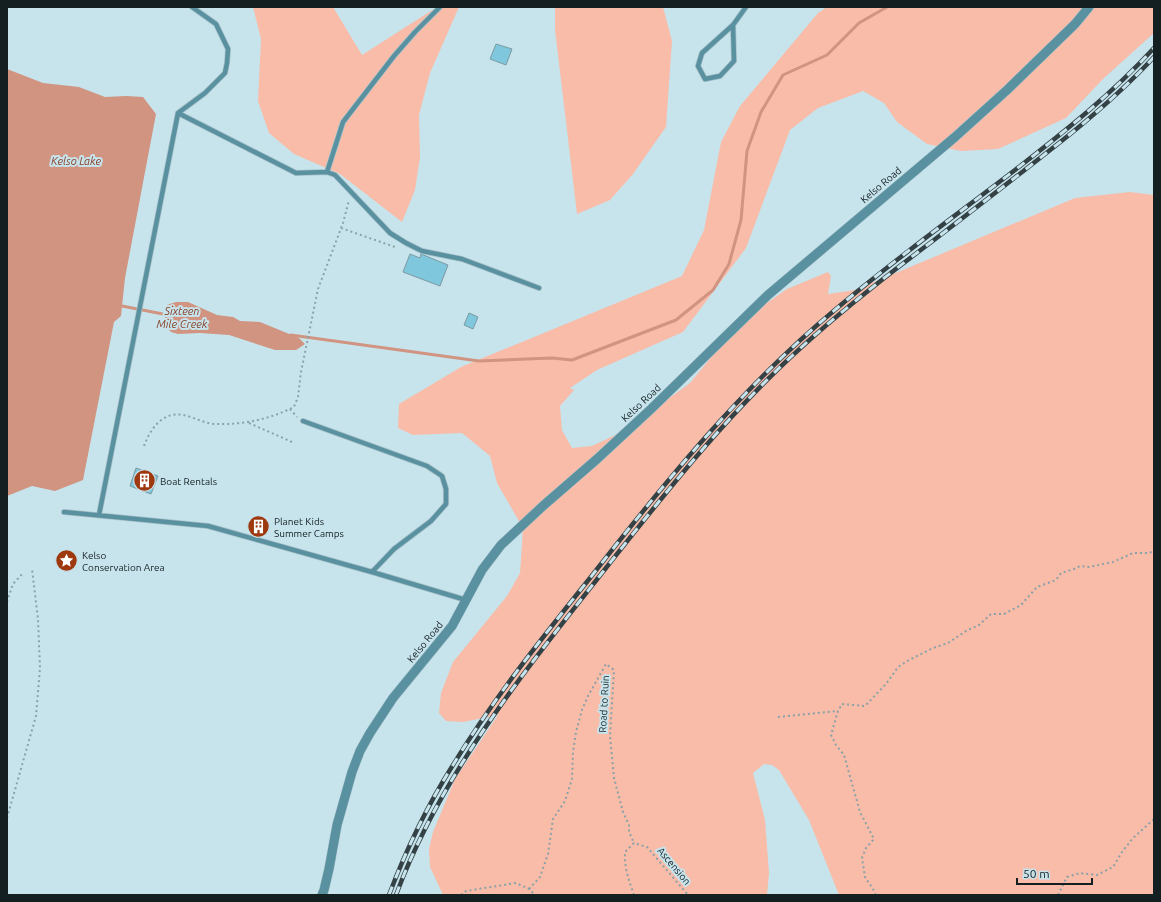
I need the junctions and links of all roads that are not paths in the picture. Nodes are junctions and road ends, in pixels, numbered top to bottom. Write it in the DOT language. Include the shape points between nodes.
graph roads {
  1 [pos="192,7"];
  2 [pos="440,7"];
  3 [pos="746,7"];
  4 [pos="1089,7"];
  5 [pos="733,25"];
  6 [pos="178,113"];
  7 [pos="327,172"];
  8 [pos="539,288"];
  9 [pos="303,421"];
  10 [pos="64,512"];
  11 [pos="99,515"];
  12 [pos="372,572"];
  13 [pos="466,600"];
  14 [pos="322,895"];
  1 -- 6 [label="lane" via="216,24 228,49 227,63 225,73 205,93"];
  2 -- 7 [label="lane" via="394,56 343,122"];
  3 -- 5 [label="lane"];
  4 -- 13 [label="street, Kelso Road" via="1007,90 768,295 651,409 544,504 501,545 482,570"];
  5 -- 5 [label="lane" via="702,53 698,66 705,78 720,76 734,61"];
  6 -- 7 [label="lane" via="296,173"];
  6 -- 11 [label="lane"];
  7 -- 8 [label="lane" via="335,175 390,233 406,243 422,251 462,259"];
  9 -- 12 [label="lane" via="427,466 442,476 446,488 446,504 431,521 394,549"];
  10 -- 11 [label="lane"];
  11 -- 12 [label="lane" via="208,526"];
  12 -- 13 [label="lane"];
  13 -- 14 [label="street, Kelso Road" via="452,626 393,698 360,751 337,825"];
}
